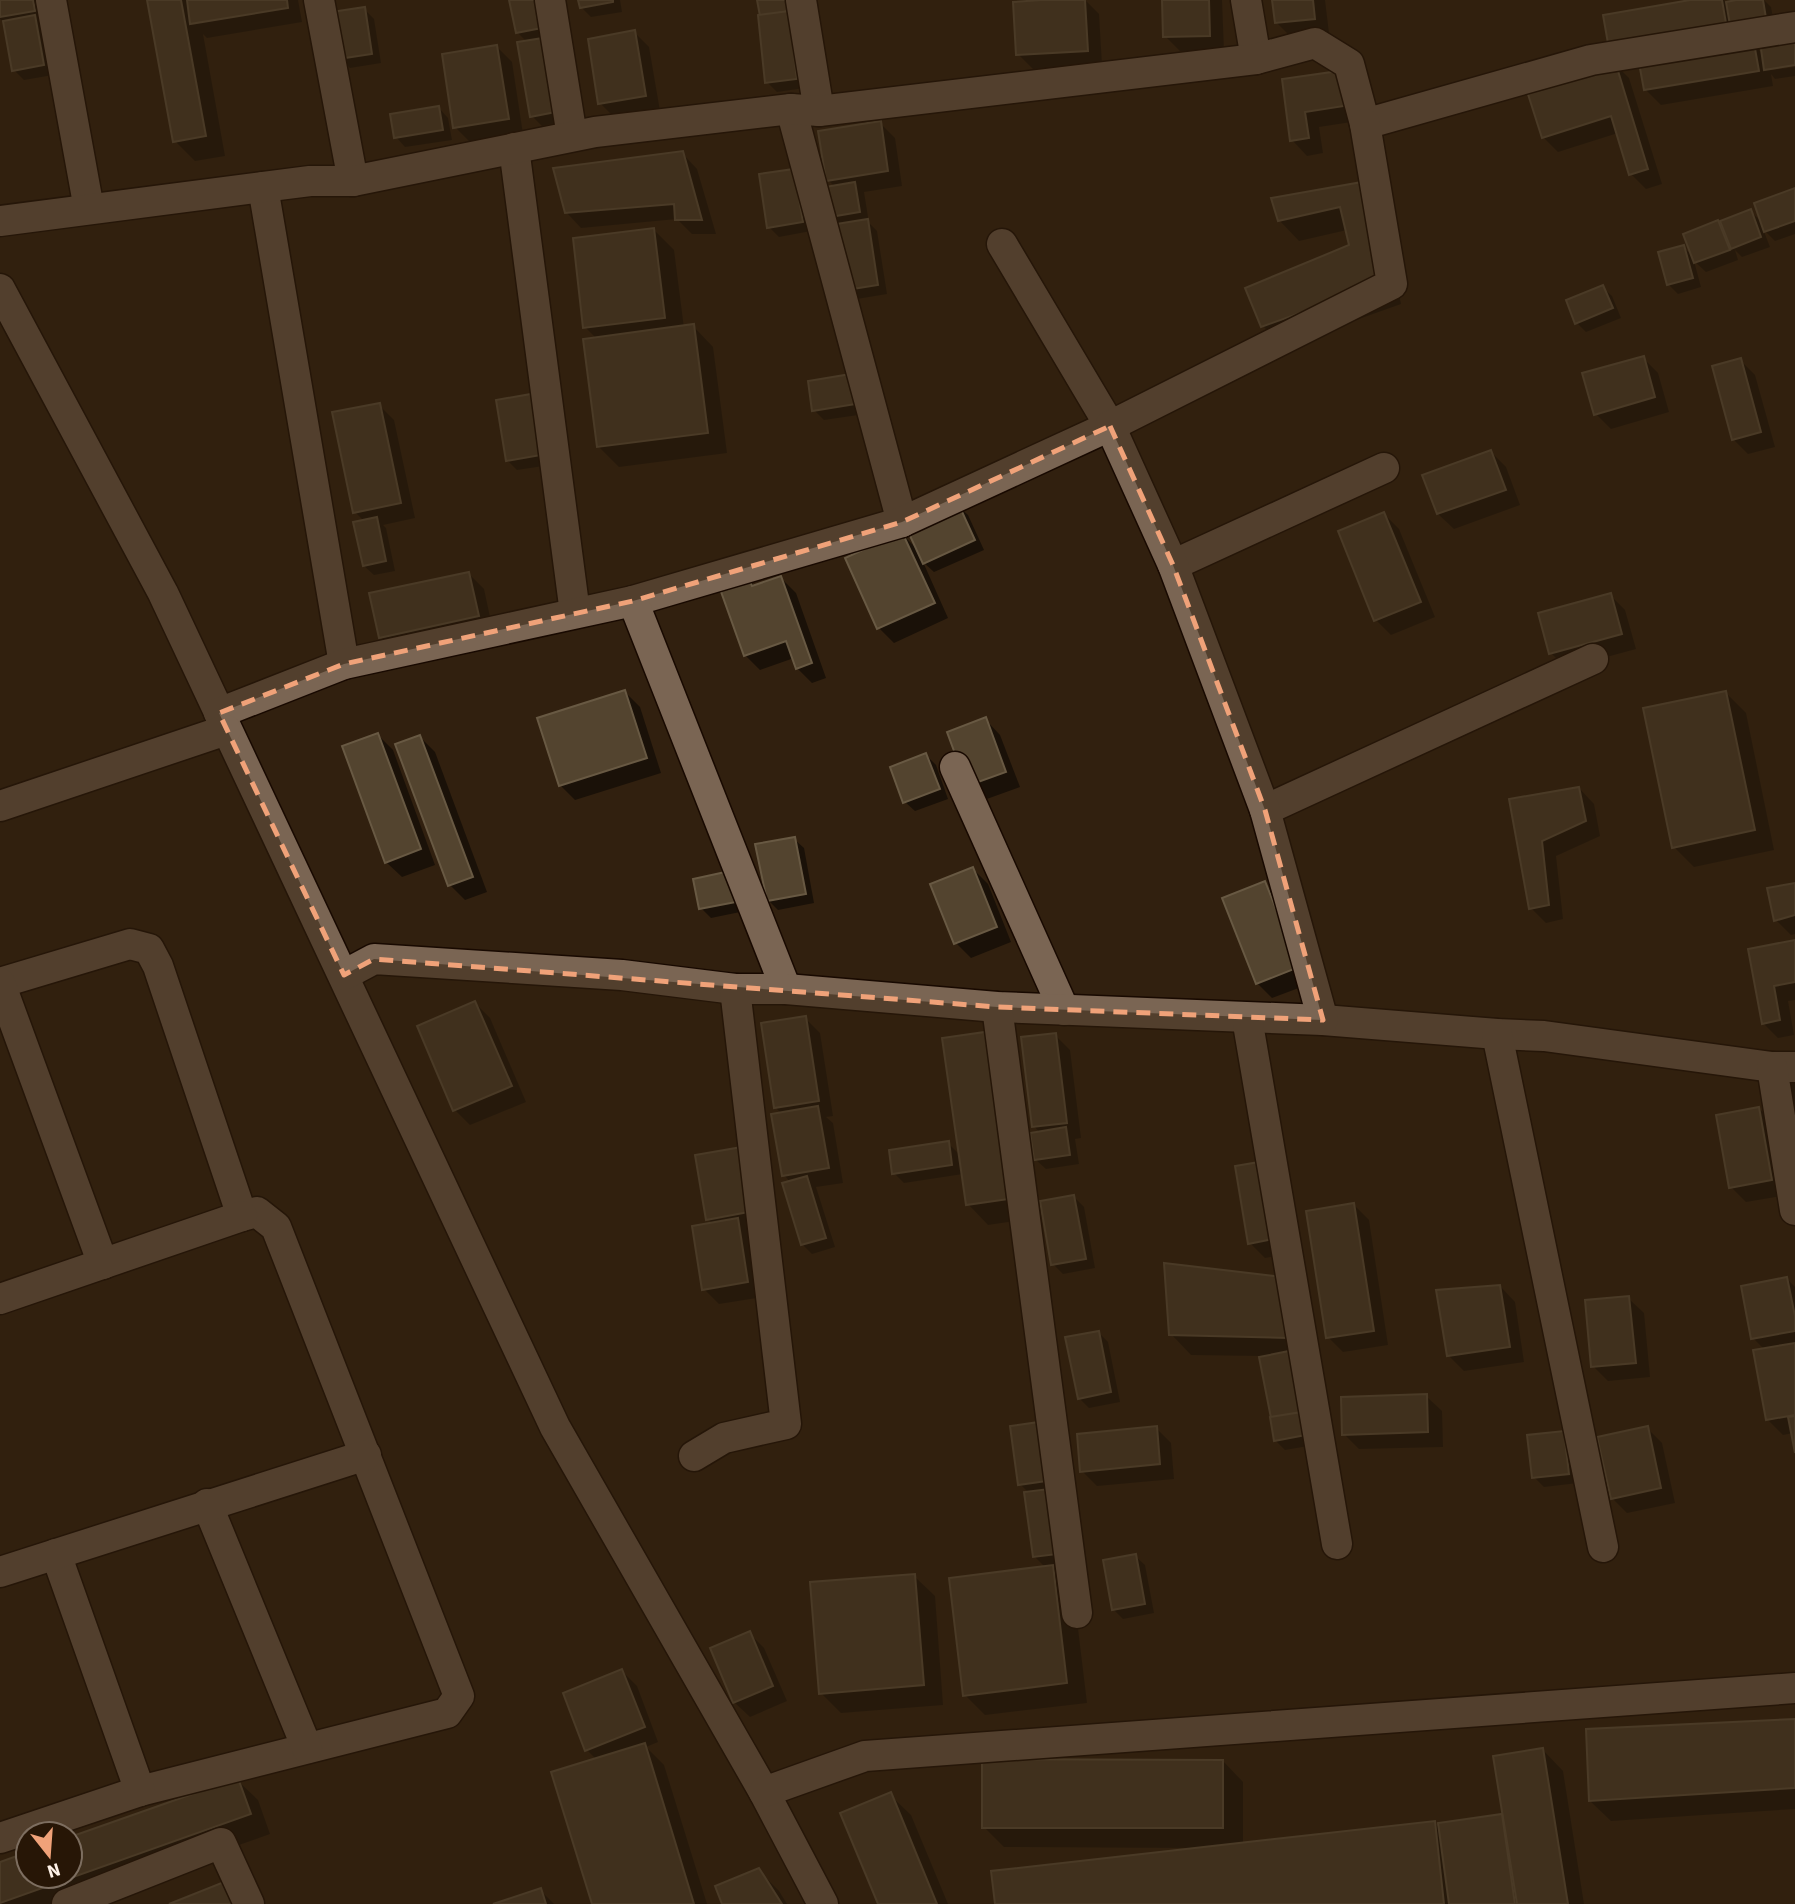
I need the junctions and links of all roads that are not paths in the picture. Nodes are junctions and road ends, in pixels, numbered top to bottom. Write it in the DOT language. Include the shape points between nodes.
graph roads {
  1 [pos="51,0"];
  2 [pos="319,0"];
  3 [pos="550,0"];
  4 [pos="801,0"];
  5 [pos="1246,0"];
  6 [pos="1795,27"];
  7 [pos="1256,59"];
  8 [pos="806,110"];
  9 [pos="1364,124"];
  10 [pos="572,136"];
  11 [pos="514,148"];
  12 [pos="353,181"];
  13 [pos="263,187"];
  14 [pos="89,209"];
  15 [pos="0,221"];
  16 [pos="1002,244"];
  17 [pos="0,289"];
  18 [pos="1110,426"];
  19 [pos="1384,468"];
  20 [pos="902,522"];
  21 [pos="1173,565"];
  22 [pos="633,601"];
  23 [pos="575,613"];
  24 [pos="1593,659"];
  25 [pos="344,664"];
  26 [pos="223,722"];
  27 [pos="955,767"];
  28 [pos="0,806"];
  29 [pos="1265,810"];
  30 [pos="344,975"];
  31 [pos="0,983"];
  32 [pos="735,989"];
  33 [pos="786,989"];
  34 [pos="997,1007"];
  35 [pos="1064,1010"];
  36 [pos="1247,1018"];
  37 [pos="1323,1020"];
  38 [pos="1497,1034"];
  39 [pos="1783,1067"];
  40 [pos="1795,1210"];
  41 [pos="242,1216"];
  42 [pos="103,1264"];
  43 [pos="0,1299"];
  44 [pos="366,1455"];
  45 [pos="694,1456"];
  46 [pos="207,1504"];
  47 [pos="1337,1544"];
  48 [pos="1603,1547"];
  49 [pos="56,1554"];
  50 [pos="0,1572"];
  51 [pos="1077,1613"];
  52 [pos="1795,1688"];
  53 [pos="307,1748"];
  54 [pos="140,1791"];
  55 [pos="764,1792"];
  56 [pos="0,1838"];
  57 [pos="67,1904"];
  58 [pos="249,1904"];
  59 [pos="823,1904"];
  1 -- 14 [label="street"];
  2 -- 12 [label="street"];
  3 -- 10 [label="street"];
  4 -- 8 [label="street"];
  5 -- 7 [label="street"];
  6 -- 9 [label="street" via="1591,60"];
  7 -- 8 [label="street"];
  7 -- 9 [label="street" via="1315,43 1349,64"];
  8 -- 10 [label="street"];
  8 -- 20 [label="street"];
  9 -- 18 [label="street" via="1392,284"];
  10 -- 11 [label="street"];
  11 -- 12 [label="street"];
  11 -- 23 [label="street"];
  12 -- 13 [label="street"];
  13 -- 14 [label="street"];
  13 -- 25 [label="street"];
  14 -- 15 [label="street"];
  16 -- 18 [label="street"];
  17 -- 26 [label="street" via="163,593"];
  18 -- 20 [label="street"];
  18 -- 21 [label="street"];
  19 -- 21 [label="street"];
  20 -- 22 [label="street"];
  21 -- 29 [label="street"];
  22 -- 23 [label="street"];
  22 -- 33 [label="street"];
  23 -- 25 [label="street"];
  24 -- 29 [label="street"];
  25 -- 26 [label="street"];
  26 -- 28 [label="street"];
  26 -- 30 [label="street"];
  27 -- 35 [label="street"];
  29 -- 37 [label="street"];
  30 -- 32 [label="street" via="374,959 622,975"];
  30 -- 55 [label="street" via="555,1427"];
  31 -- 41 [label="street" via="130,944 149,949"];
  31 -- 42 [label="street"];
  32 -- 33 [label="street"];
  32 -- 45 [label="street" via="786,1424 724,1438"];
  33 -- 34 [label="street"];
  34 -- 35 [label="street"];
  34 -- 51 [label="street"];
  35 -- 36 [label="street"];
  36 -- 37 [label="street"];
  36 -- 47 [label="street"];
  37 -- 38 [label="street"];
  38 -- 39 [label="street"];
  38 -- 48 [label="street"];
  39 -- 40 [label="street"];
  41 -- 42 [label="street"];
  41 -- 44 [label="street" via="257,1212 276,1227"];
  42 -- 43 [label="street"];
  44 -- 46 [label="street"];
  44 -- 53 [label="street" via="459,1696 447,1713"];
  46 -- 49 [label="street"];
  46 -- 53 [label="street"];
  49 -- 50 [label="street"];
  49 -- 54 [label="street"];
  52 -- 55 [label="street" via="865,1755"];
  53 -- 54 [label="street"];
  54 -- 56 [label="street"];
  55 -- 59 [label="street"];
  57 -- 58 [label="street" via="221,1843"];
}
